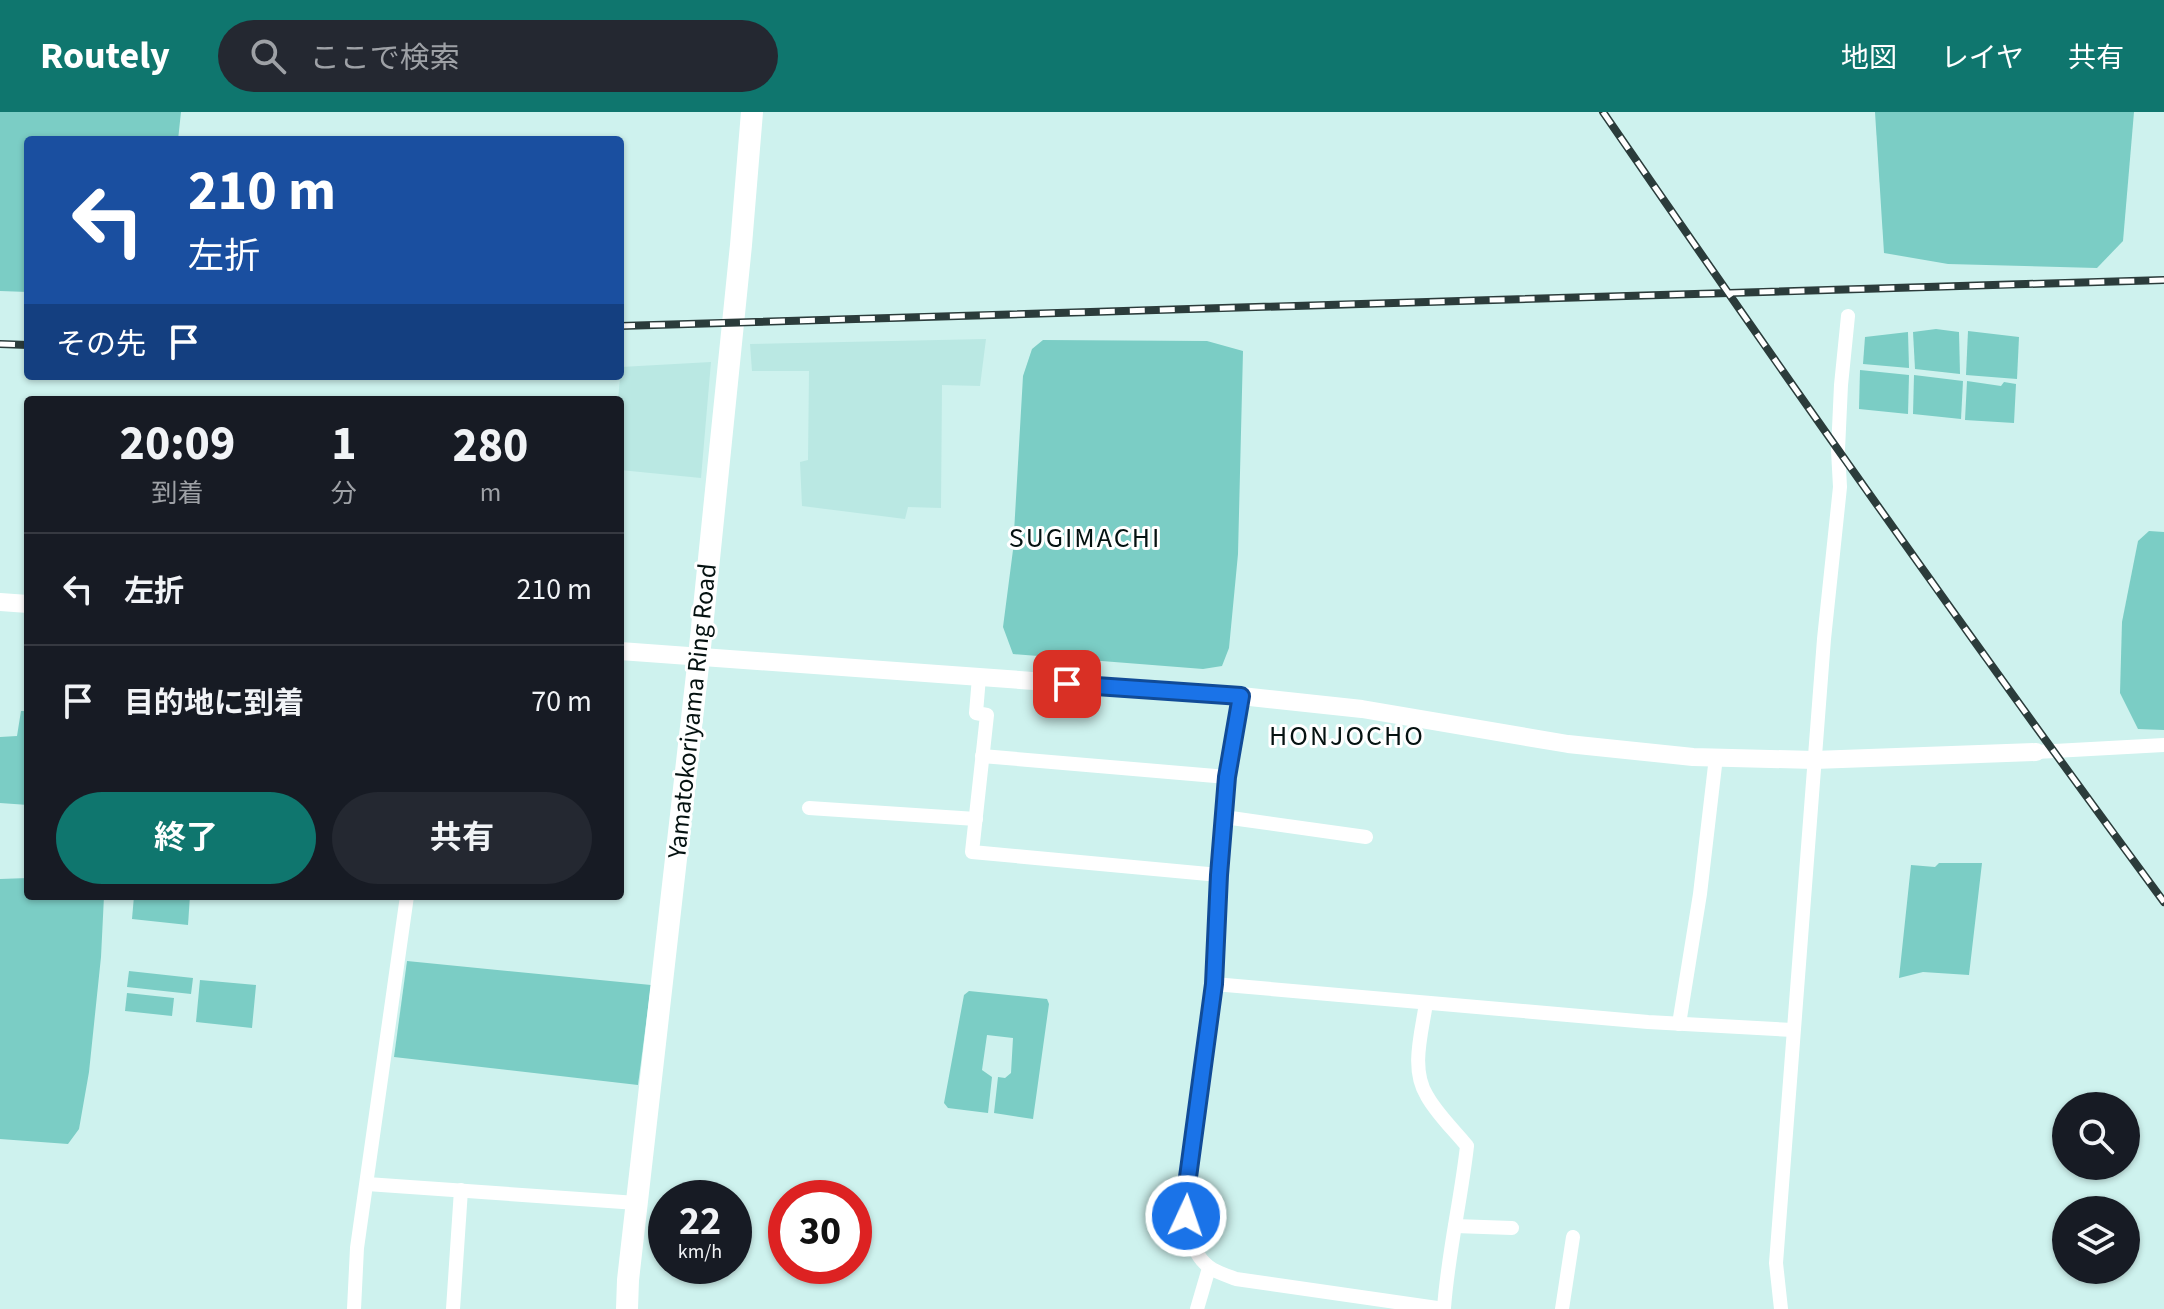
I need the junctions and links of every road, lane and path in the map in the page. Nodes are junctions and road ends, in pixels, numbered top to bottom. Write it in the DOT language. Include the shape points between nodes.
graph roads {
  1 [pos="752,112"];
  2 [pos="1848,316"];
  3 [pos="0,602"];
  4 [pos="24,604"];
  5 [pos="624,651"];
  6 [pos="699,657"];
  7 [pos="979,677"];
  8 [pos="1241,696"];
  9 [pos="2164,745"];
  10 [pos="2036,752"];
  11 [pos="982,756"];
  12 [pos="1716,757"];
  13 [pos="1814,760"];
  14 [pos="1227,777"];
  15 [pos="809,808"];
  16 [pos="1224,817"];
  17 [pos="976,819"];
  18 [pos="1366,837"];
  19 [pos="1219,875"];
  20 [pos="406,900"];
  21 [pos="1214,984"];
  22 [pos="1426,1003"];
  23 [pos="1679,1024"];
  24 [pos="1793,1030"];
  25 [pos="367,1184"];
  26 [pos="461,1190"];
  27 [pos="637,1203"];
  28 [pos="1455,1226"];
  29 [pos="1512,1228"];
  30 [pos="1573,1237"];
  31 [pos="1209,1268"];
  32 [pos="1444,1308"];
  33 [pos="354,1309"];
  34 [pos="453,1309"];
  35 [pos="627,1309"];
  36 [pos="1197,1309"];
  37 [pos="1562,1309"];
  38 [pos="1781,1309"];
  1 -- 6 [label="main road, Yamatokoriyama Ring Road"];
  2 -- 13 [label="street" via="1839,501"];
  3 -- 4 [label="street"];
  5 -- 6 [label="street"];
  6 -- 7 [label="street"];
  6 -- 27 [label="main road, Yamatokoriyama Ring Road"];
  7 -- 8 [label="street"];
  7 -- 11 [label="street" via="976,713 987,715"];
  8 -- 12 [label="street" via="1362,709 1568,744"];
  8 -- 14 [label="street"];
  9 -- 10 [label="street"];
  10 -- 13 [label="street"];
  11 -- 14 [label="street"];
  11 -- 17 [label="street"];
  12 -- 13 [label="street"];
  12 -- 23 [label="street"];
  13 -- 24 [label="street"];
  14 -- 16 [label="street"];
  15 -- 17 [label="street"];
  16 -- 18 [label="street"];
  16 -- 19 [label="street"];
  17 -- 19 [label="street" via="972,852"];
  19 -- 21 [label="street"];
  20 -- 25 [label="street"];
  21 -- 22 [label="street"];
  21 -- 31 [label="street" via="1186,1192 1190,1240"];
  22 -- 23 [label="street"];
  22 -- 28 [label="street" via="1419,1077 1426,1096 1467,1146"];
  23 -- 24 [label="street"];
  24 -- 38 [label="street" via="1776,1263"];
  25 -- 26 [label="street"];
  25 -- 33 [label="street"];
  26 -- 27 [label="street"];
  26 -- 34 [label="street"];
  27 -- 35 [label="main road, Yamatokoriyama Ring Road"];
  28 -- 29 [label="street"];
  28 -- 32 [label="street"];
  30 -- 37 [label="street"];
  31 -- 32 [label="street" via="1236,1279"];
  31 -- 36 [label="street"];
}
